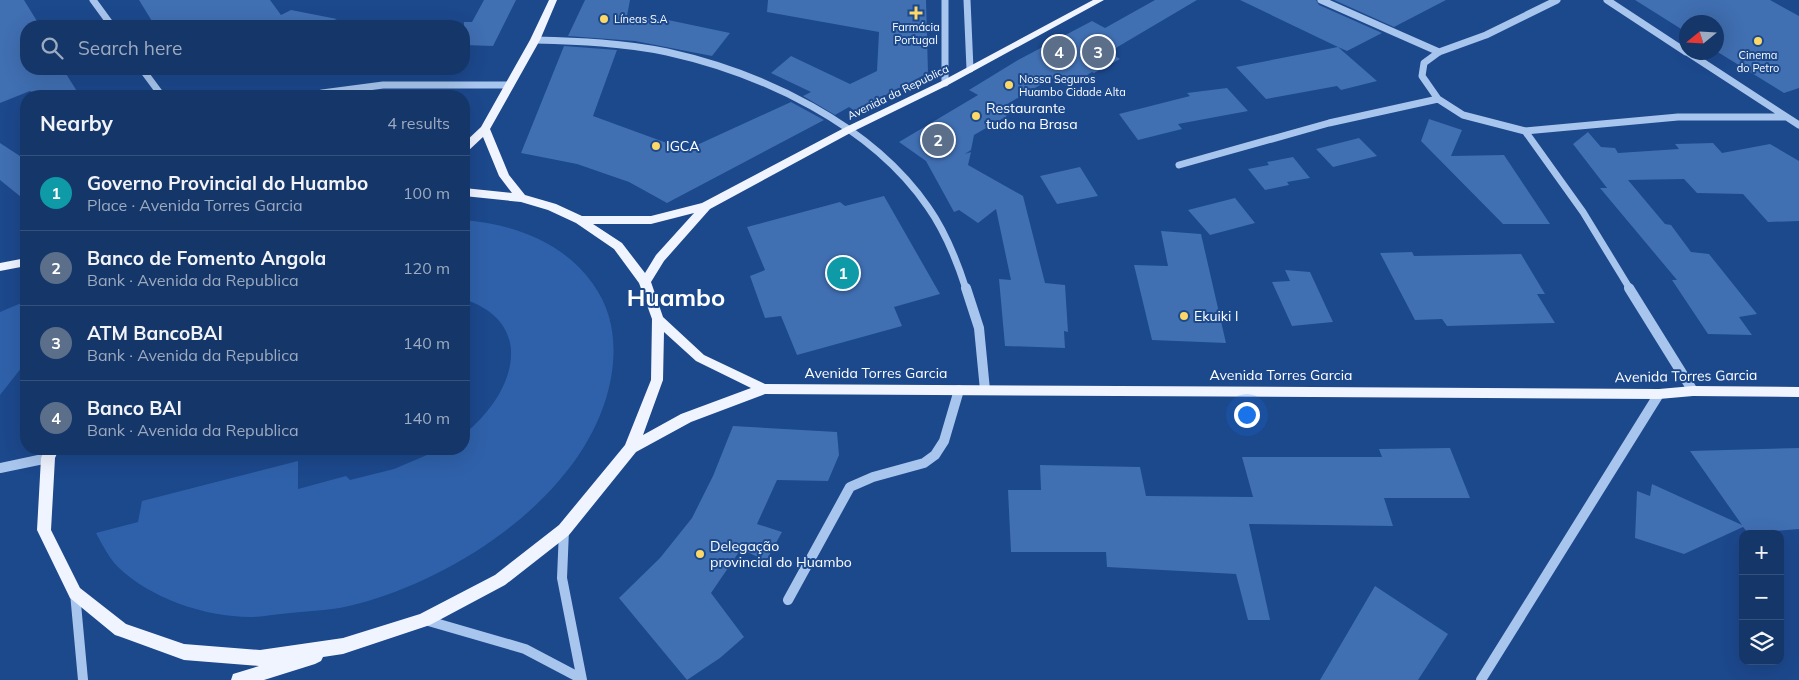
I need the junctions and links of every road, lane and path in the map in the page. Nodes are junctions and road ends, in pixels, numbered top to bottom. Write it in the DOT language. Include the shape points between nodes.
graph roads {
  1 [pos="93,0"];
  2 [pos="553,0"];
  3 [pos="946,0"];
  4 [pos="967,0"];
  5 [pos="1100,0"];
  6 [pos="1321,0"];
  7 [pos="1557,0"];
  8 [pos="1607,0"];
  9 [pos="108,20"];
  10 [pos="535,40"];
  11 [pos="1679,47"];
  12 [pos="1439,52"];
  13 [pos="1699,60"];
  14 [pos="970,69"];
  15 [pos="146,75"];
  16 [pos="945,83"];
  17 [pos="510,85"];
  18 [pos="158,90"];
  19 [pos="349,90"];
  20 [pos="1438,99"];
  21 [pos="1785,117"];
  22 [pos="1799,126"];
  23 [pos="485,129"];
  24 [pos="850,129"];
  25 [pos="1525,130"];
  26 [pos="470,143"];
  27 [pos="1179,164"];
  28 [pos="470,193"];
  29 [pos="521,198"];
  30 [pos="706,206"];
  31 [pos="580,220"];
  32 [pos="20,263"];
  33 [pos="0,267"];
  34 [pos="645,282"];
  35 [pos="658,320"];
  36 [pos="764,389"];
  37 [pos="959,390"];
  38 [pos="985,390"];
  39 [pos="1693,391"];
  40 [pos="1799,392"];
  41 [pos="1659,394"];
  42 [pos="631,448"];
  43 [pos="43,455"];
  44 [pos="50,455"];
  45 [pos="0,468"];
  46 [pos="564,530"];
  47 [pos="75,593"];
  48 [pos="788,600"];
  49 [pos="424,620"];
  50 [pos="343,646"];
  51 [pos="252,678"];
  52 [pos="581,679"];
  53 [pos="83,680"];
  54 [pos="239,680"];
  55 [pos="1480,680"];
  1 -- 9 [label="street"];
  2 -- 10 [label="main road"];
  3 -- 16 [label="street"];
  4 -- 14 [label="street"];
  5 -- 14 [label="main road, Avenida da Republica"];
  6 -- 12 [label="street"];
  7 -- 12 [label="street" via="1486,35"];
  8 -- 11 [label="street"];
  10 -- 17 [label="main road"];
  10 -- 24 [label="street" via="595,42 666,52 726,69 794,97"];
  12 -- 20 [label="street" via="1424,63 1422,76"];
  13 -- 21 [label="street"];
  14 -- 16 [label="main road, Avenida da Republica"];
  15 -- 18 [label="street"];
  16 -- 24 [label="main road, Avenida da Republica"];
  17 -- 19 [label="street" via="383,85"];
  17 -- 23 [label="main road"];
  20 -- 25 [label="street" via="1463,115"];
  20 -- 27 [label="street" via="1329,123"];
  21 -- 22 [label="street"];
  21 -- 25 [label="street" via="1678,117"];
  23 -- 26 [label="main road"];
  23 -- 29 [label="main road" via="504,176"];
  24 -- 30 [label="main road, Avenida da Republica"];
  24 -- 38 [label="street" via="897,171 928,207 953,256 979,328"];
  25 -- 39 [label="street" via="1583,212"];
  28 -- 29 [label="main road"];
  29 -- 31 [label="main road"];
  30 -- 31 [label="main road" via="651,220"];
  30 -- 34 [label="main road" via="660,258"];
  31 -- 34 [label="main road" via="618,246"];
  32 -- 33 [label="main road"];
  34 -- 35 [label="main road"];
  35 -- 36 [label="main road" via="700,358"];
  35 -- 42 [label="main road" via="657,380"];
  36 -- 37 [label="main road, Avenida Torres Garcia"];
  36 -- 42 [label="main road" via="686,418"];
  37 -- 38 [label="main road, Avenida Torres Garcia"];
  37 -- 48 [label="street" via="944,441 935,455 924,463 873,476 850,486"];
  38 -- 41 [label="main road, Avenida Torres Garcia"];
  39 -- 40 [label="main road, Avenida Torres Garcia"];
  39 -- 41 [label="main road, Avenida Torres Garcia"];
  41 -- 55 [label="street"];
  42 -- 46 [label="main road"];
  43 -- 45 [label="street"];
  44 -- 47 [label="main road" via="44,530"];
  46 -- 49 [label="main road" via="500,580"];
  46 -- 52 [label="street" via="562,578"];
  47 -- 50 [label="main road" via="121,630 184,652 260,658"];
  47 -- 53 [label="street"];
  49 -- 50 [label="main road"];
  49 -- 52 [label="street" via="524,649"];
  50 -- 51 [label="main road"];
  51 -- 54 [label="main road"];
}
